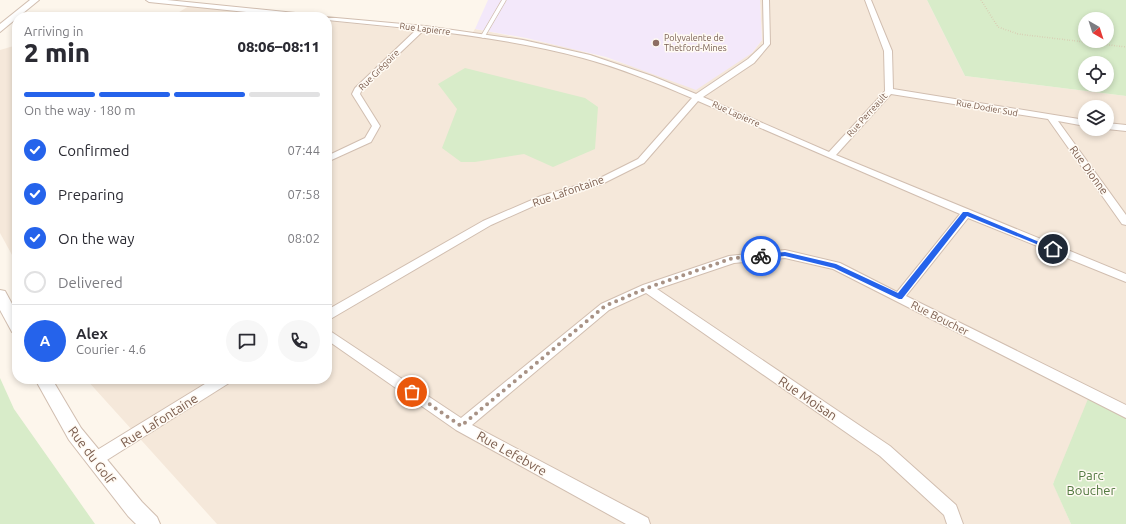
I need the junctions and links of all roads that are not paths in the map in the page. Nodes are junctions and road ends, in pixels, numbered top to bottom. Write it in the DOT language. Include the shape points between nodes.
graph roads {
  1 [pos="35,0"];
  2 [pos="149,0"];
  3 [pos="504,0"];
  4 [pos="766,0"];
  5 [pos="868,0"];
  6 [pos="18,12"];
  7 [pos="267,12"];
  8 [pos="12,17"];
  9 [pos="332,19"];
  10 [pos="422,28"];
  11 [pos="0,29"];
  12 [pos="484,36"];
  13 [pos="889,92"];
  14 [pos="698,96"];
  15 [pos="1052,119"];
  16 [pos="1078,122"];
  17 [pos="1114,127"];
  18 [pos="1126,128"];
  19 [pos="830,156"];
  20 [pos="332,157"];
  21 [pos="966,214"];
  22 [pos="1126,222"];
  23 [pos="1126,278"];
  24 [pos="647,288"];
  25 [pos="0,295"];
  26 [pos="899,297"];
  27 [pos="332,313"];
  28 [pos="12,318"];
  29 [pos="332,337"];
  30 [pos="46,384"];
  31 [pos="216,384"];
  32 [pos="1126,412"];
  33 [pos="461,426"];
  34 [pos="94,460"];
  35 [pos="150,524"];
  36 [pos="642,524"];
  37 [pos="954,524"];
  1 -- 6 [label="street"];
  2 -- 7 [label="street"];
  3 -- 12 [label="lane"];
  4 -- 14 [label="street, Rue Lafontaine" via="767,44 751,61"];
  5 -- 13 [label="street, Rue Perreault" via="888,51"];
  8 -- 11 [label="street"];
  9 -- 10 [label="street, Rue Lapierre"];
  10 -- 12 [label="street, Rue Lapierre"];
  10 -- 20 [label="street, Rue Grégoire" via="359,88 356,94 376,126 368,140"];
  12 -- 14 [label="street, Rue Lapierre" via="586,57"];
  13 -- 15 [label="street, Rue Dodier Sud"];
  13 -- 19 [label="street, Rue Perreault"];
  14 -- 19 [label="street, Rue Lapierre"];
  14 -- 27 [label="street, Rue Lafontaine" via="641,161 599,182 544,198 487,223"];
  15 -- 16 [label="street, Rue Dodier Sud"];
  15 -- 22 [label="street, Rue Dionne"];
  17 -- 18 [label="street"];
  19 -- 21 [label="street, Rue Lapierre"];
  21 -- 23 [label="street, Rue Lapierre"];
  21 -- 26 [label="street"];
  24 -- 26 [label="street, Rue Boucher" via="733,258 785,254 836,266"];
  24 -- 33 [label="street, Rue Boucher" via="605,306"];
  24 -- 37 [label="street, Rue Moisan" via="885,451 950,510"];
  25 -- 28 [label="street"];
  26 -- 32 [label="street, Rue Boucher"];
  29 -- 33 [label="street, Rue Lefebvre"];
  30 -- 34 [label="street, Rue du Golf" via="75,434"];
  31 -- 34 [label="street, Rue Lafontaine"];
  33 -- 36 [label="street, Rue Lefebvre"];
  34 -- 35 [label="street, Rue du Golf"];
}
